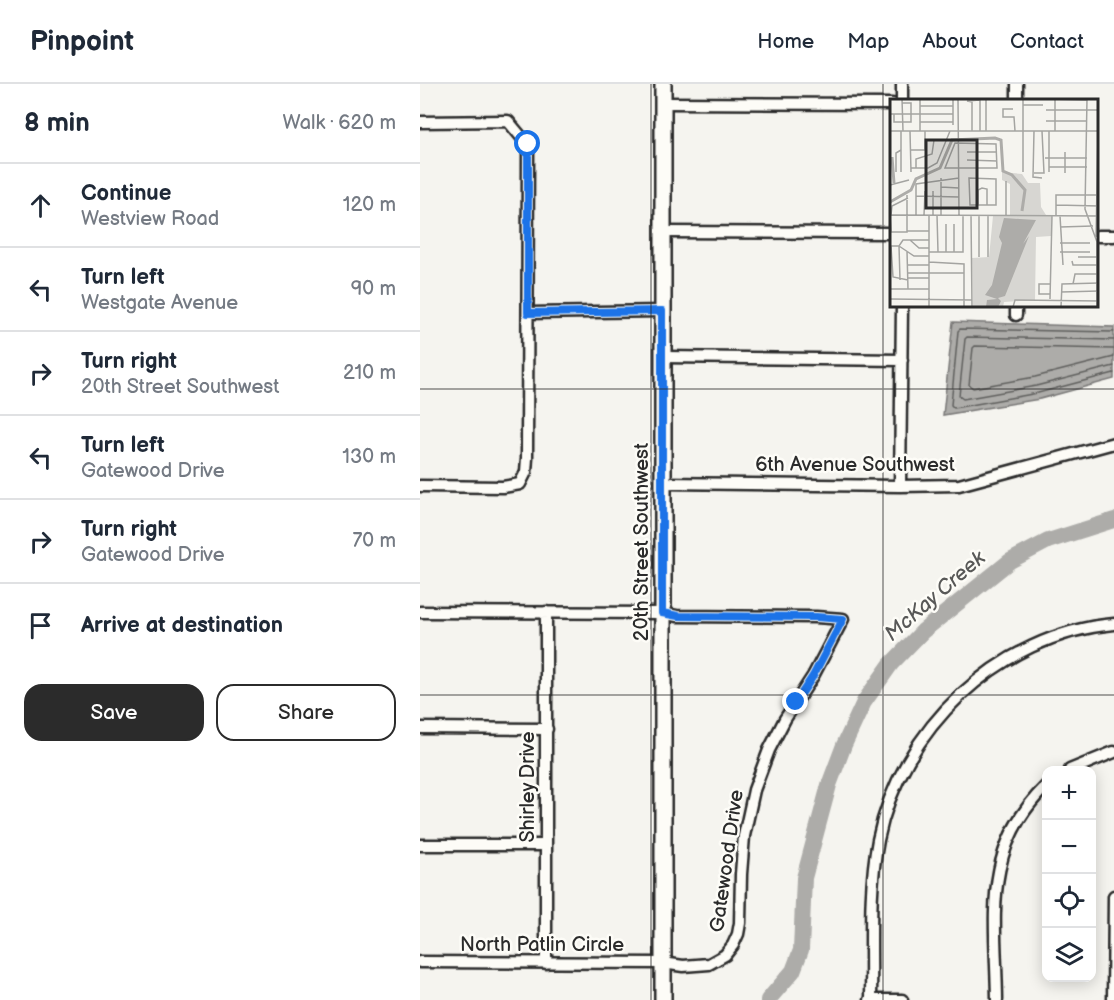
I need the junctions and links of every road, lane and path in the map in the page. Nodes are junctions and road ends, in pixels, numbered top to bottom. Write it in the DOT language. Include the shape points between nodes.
graph roads {
  1 [pos="663,84"];
  2 [pos="663,103"];
  3 [pos="890,104"];
  4 [pos="420,122"];
  5 [pos="662,232"];
  6 [pos="890,233"];
  7 [pos="902,308"];
  8 [pos="662,311"];
  9 [pos="528,313"];
  10 [pos="663,357"];
  11 [pos="902,360"];
  12 [pos="1114,443"];
  13 [pos="663,483"];
  14 [pos="420,486"];
  15 [pos="900,486"];
  16 [pos="420,612"];
  17 [pos="546,612"];
  18 [pos="662,613"];
  19 [pos="1114,624"];
  20 [pos="420,728"];
  21 [pos="547,729"];
  22 [pos="1114,752"];
  23 [pos="1082,766"];
  24 [pos="1042,792"];
  25 [pos="420,844"];
  26 [pos="546,845"];
  27 [pos="1114,896"];
  28 [pos="420,962"];
  29 [pos="546,963"];
  30 [pos="663,963"];
  31 [pos="663,1000"];
  32 [pos="870,1000"];
  33 [pos="902,1000"];
  34 [pos="997,1000"];
  35 [pos="1113,1000"];
  1 -- 2 [label="street, 20th Street Southwest"];
  2 -- 3 [label="street"];
  2 -- 5 [label="street, 20th Street Southwest"];
  4 -- 9 [label="street" via="508,121 528,144"];
  5 -- 6 [label="street"];
  5 -- 8 [label="street, 20th Street Southwest"];
  7 -- 11 [label="street"];
  8 -- 9 [label="street"];
  8 -- 10 [label="street, 20th Street Southwest"];
  9 -- 14 [label="street" via="527,458 520,484 502,488"];
  10 -- 11 [label="street"];
  10 -- 13 [label="street, 20th Street Southwest"];
  11 -- 15 [label="street"];
  12 -- 15 [label="street, 6th Avenue Southwest" via="959,484"];
  13 -- 15 [label="street, 6th Avenue Southwest"];
  13 -- 18 [label="street, 20th Street Southwest"];
  16 -- 17 [label="street"];
  17 -- 18 [label="street"];
  17 -- 21 [label="street, Shirley Drive"];
  18 -- 30 [label="street, 20th Street Southwest"];
  18 -- 30 [label="street, Gatewood Drive" via="843,619 785,719 754,790 742,855 740,923 733,945 710,964"];
  19 -- 32 [label="street" via="1058,637 1016,654 956,699 912,752 893,792 877,848"];
  20 -- 21 [label="street"];
  21 -- 26 [label="street, Shirley Drive"];
  22 -- 23 [label="street"];
  24 -- 34 [label="street" via="1010,834 998,867"];
  25 -- 26 [label="street"];
  26 -- 29 [label="street, Shirley Drive"];
  27 -- 35 [label="street"];
  28 -- 29 [label="street, North Patlin Circle"];
  29 -- 30 [label="street, North Patlin Circle"];
  30 -- 31 [label="street, 20th Street Southwest"];
  32 -- 33 [label="street"];
}
